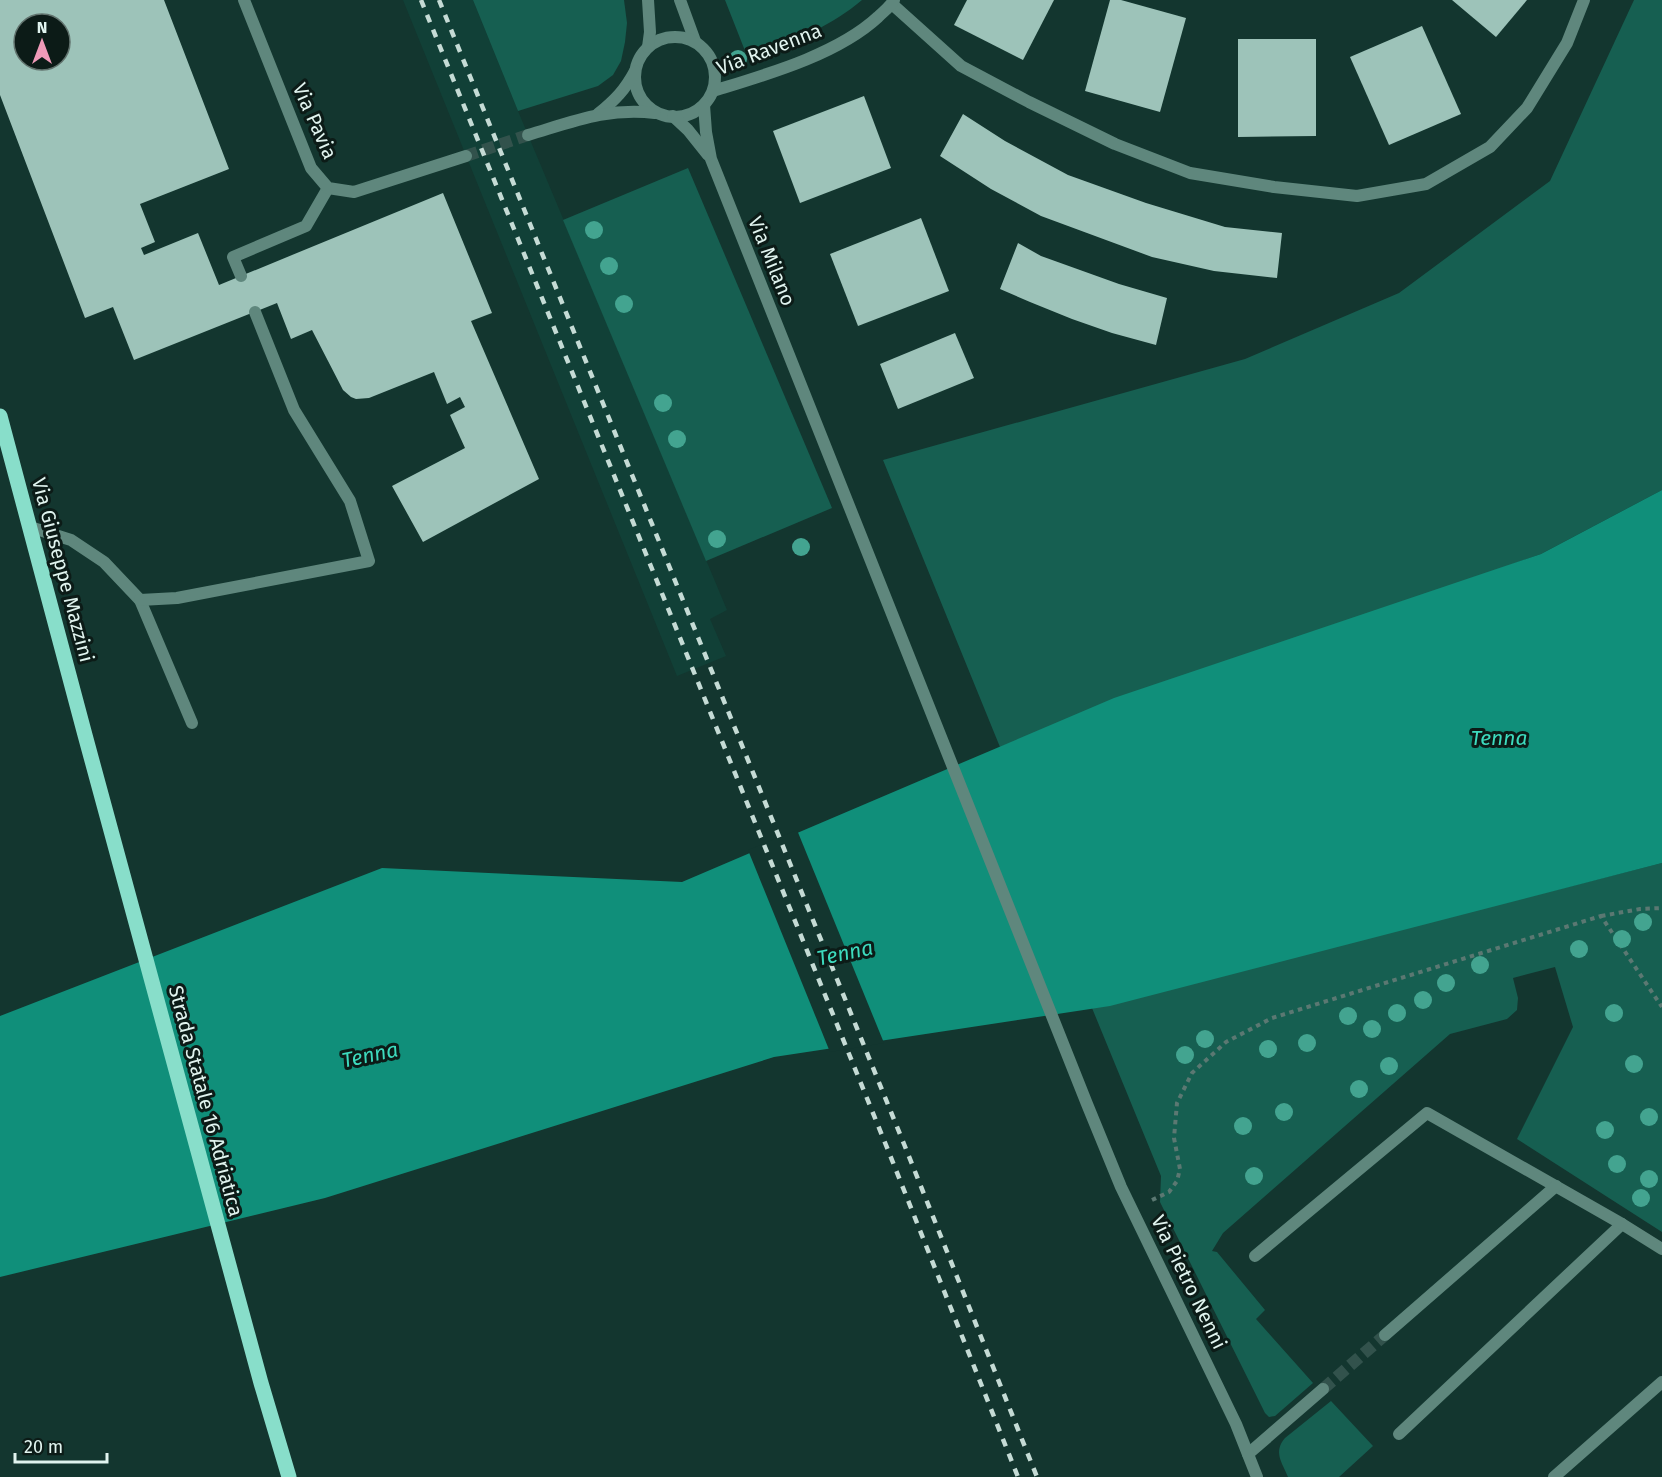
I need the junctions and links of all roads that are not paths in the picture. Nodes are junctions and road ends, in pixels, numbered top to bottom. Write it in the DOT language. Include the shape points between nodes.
graph roads {
  1 [pos="244,0"];
  2 [pos="648,0"];
  3 [pos="680,0"];
  4 [pos="1584,0"];
  5 [pos="893,2"];
  6 [pos="694,41"];
  7 [pos="648,47"];
  8 [pos="635,70"];
  9 [pos="713,91"];
  10 [pos="704,105"];
  11 [pos="659,113"];
  12 [pos="597,114"];
  13 [pos="673,116"];
  14 [pos="528,135"];
  15 [pos="466,156"];
  16 [pos="711,159"];
  17 [pos="328,188"];
  18 [pos="241,276"];
  19 [pos="255,312"];
  20 [pos="0,416"];
  21 [pos="30,528"];
  22 [pos="140,600"];
  23 [pos="192,723"];
  24 [pos="85,735"];
  25 [pos="1087,1104"];
  26 [pos="1556,1186"];
  27 [pos="1622,1224"];
  28 [pos="1662,1249"];
  29 [pos="1255,1256"];
  30 [pos="1385,1335"];
  31 [pos="1662,1382"];
  32 [pos="1323,1389"];
  33 [pos="1399,1434"];
  34 [pos="1248,1454"];
  35 [pos="290,1477"];
  36 [pos="1257,1477"];
  37 [pos="1554,1477"];
  1 -- 17 [label="street, Via Pavia" via="311,168"];
  2 -- 7 [label="street"];
  3 -- 6 [label="street"];
  4 -- 5 [label="street" via="1567,43 1527,108 1490,147 1426,184 1356,196 1190,173 1115,144 960,66"];
  5 -- 9 [label="street, Via Ravenna" via="868,27 836,45 784,69"];
  6 -- 7 [label="street" via="670,37"];
  6 -- 9 [label="street" via="704,48 715,68"];
  7 -- 8 [label="street"];
  8 -- 11 [label="street" via="640,96"];
  8 -- 12 [label="street" via="618,97"];
  9 -- 10 [label="street"];
  10 -- 13 [label="street" via="690,114"];
  10 -- 16 [label="street, Via Milano"];
  11 -- 12 [label="street"];
  11 -- 13 [label="street"];
  12 -- 14 [label="street"];
  13 -- 16 [label="street, Via Milano"];
  15 -- 17 [label="street, Via Pavia" via="354,192"];
  16 -- 25 [label="street, Via Milano"];
  17 -- 18 [label="street" via="306,226 233,257"];
  19 -- 22 [label="street" via="294,410 350,501 369,561 177,598"];
  20 -- 21 [label="main road, Via Giuseppe Mazzini"];
  21 -- 22 [label="street" via="71,540 104,562"];
  21 -- 24 [label="main road, Via Giuseppe Mazzini"];
  22 -- 23 [label="street"];
  24 -- 35 [label="main road, Strada Statale 16 Adriatica"];
  25 -- 34 [label="street, Via Pietro Nenni" via="1121,1187"];
  26 -- 27 [label="street"];
  26 -- 29 [label="street" via="1427,1113"];
  26 -- 30 [label="street"];
  27 -- 28 [label="street"];
  27 -- 33 [label="street"];
  31 -- 37 [label="street"];
  32 -- 34 [label="street"];
  34 -- 36 [label="street, Via Pietro Nenni"];
}
